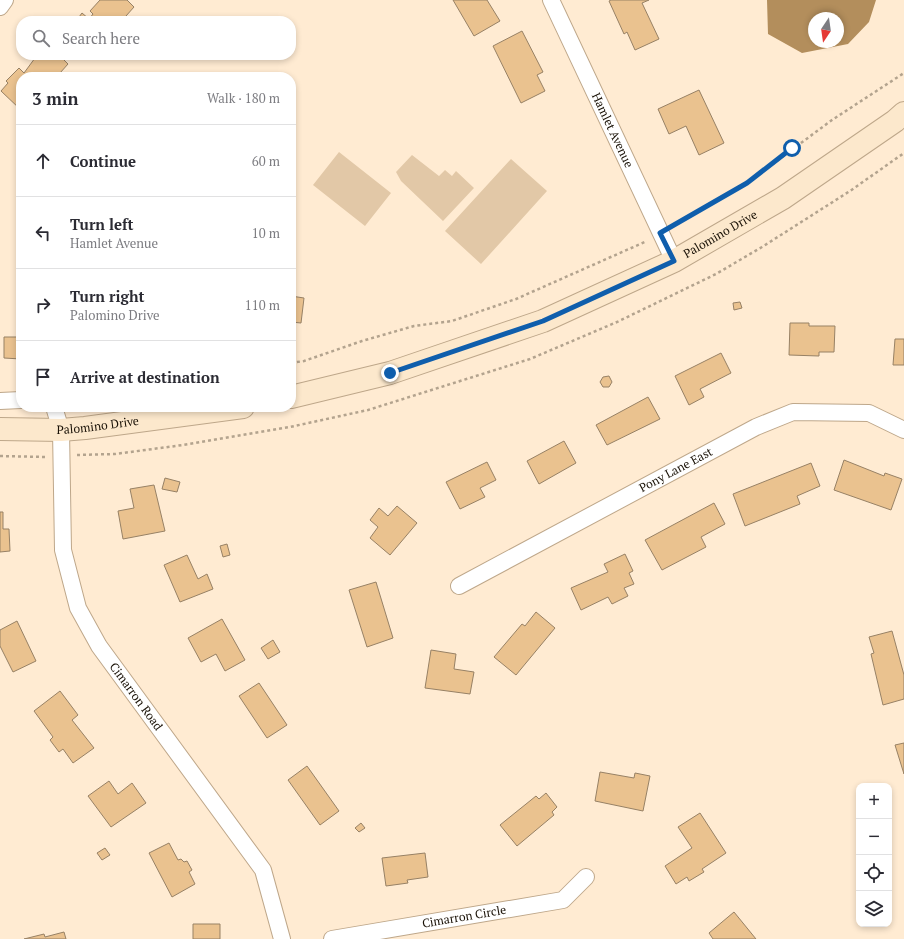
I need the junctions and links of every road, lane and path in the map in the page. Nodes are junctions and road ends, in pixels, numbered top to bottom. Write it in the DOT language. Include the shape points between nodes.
graph roads {
  1 [pos="5,0"];
  2 [pos="551,0"];
  3 [pos="0,7"];
  4 [pos="904,72"];
  5 [pos="904,113"];
  6 [pos="660,233"];
  7 [pos="674,261"];
  8 [pos="296,362"];
  9 [pos="296,396"];
  10 [pos="0,400"];
  11 [pos="16,400"];
  12 [pos="56,412"];
  13 [pos="205,412"];
  14 [pos="0,429"];
  15 [pos="61,430"];
  16 [pos="904,430"];
  17 [pos="459,586"];
  18 [pos="586,877"];
  19 [pos="282,939"];
  20 [pos="332,939"];
  1 -- 3 [label="street"];
  2 -- 6 [label="street, Hamlet Avenue"];
  4 -- 6 [label="path" via="821,128 747,183"];
  5 -- 7 [label="street, Palomino Drive" via="783,198"];
  6 -- 7 [label="street, Hamlet Avenue"];
  6 -- 8 [label="path" via="648,241 516,299 452,321 414,326"];
  7 -- 9 [label="street, Palomino Drive" via="543,321 390,373"];
  10 -- 11 [label="street"];
  12 -- 15 [label="street, Cimarron Road"];
  13 -- 15 [label="street, Palomino Drive"];
  14 -- 15 [label="street, Palomino Drive"];
  15 -- 19 [label="street, Cimarron Road" via="63,550 78,608 99,646 264,870"];
  16 -- 17 [label="street, Pony Lane East" via="870,413 793,412 756,427"];
  18 -- 20 [label="street, Cimarron Circle" via="563,900"];
}
